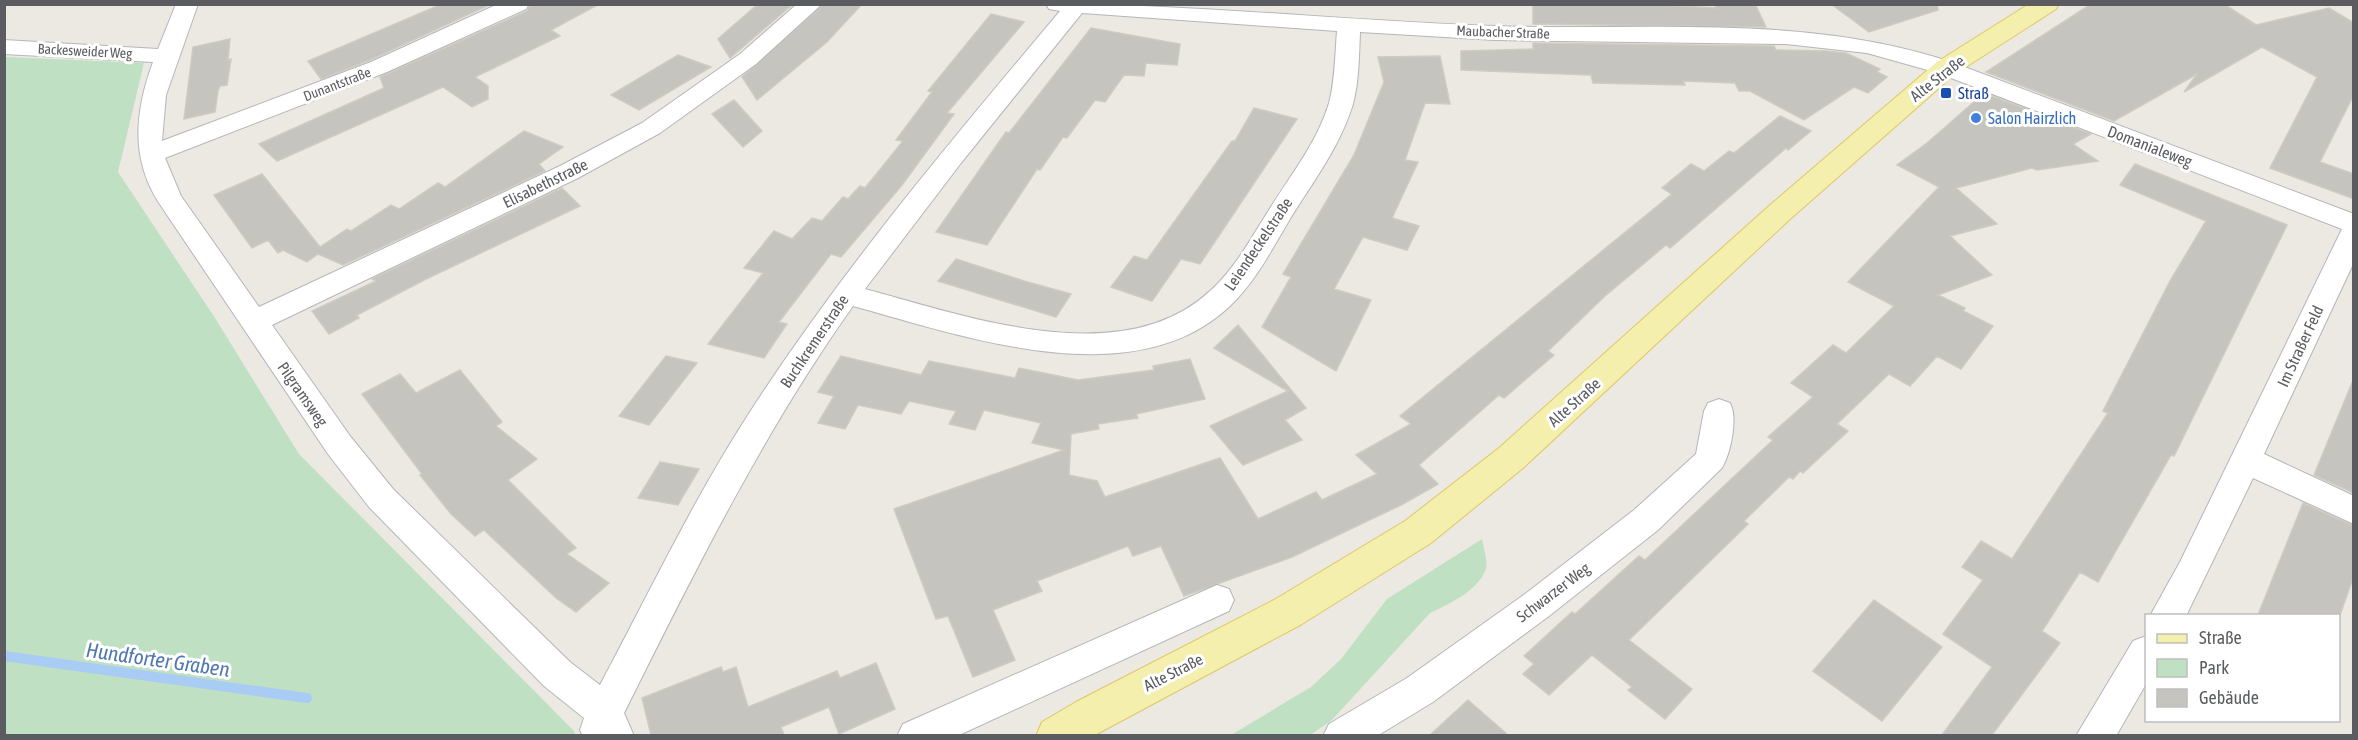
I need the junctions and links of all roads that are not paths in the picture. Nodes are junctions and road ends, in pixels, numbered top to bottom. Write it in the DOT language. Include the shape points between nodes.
graph roads {
  1 [pos="518,4"];
  2 [pos="811,4"];
  3 [pos="2047,4"];
  4 [pos="188,5"];
  5 [pos="1070,5"];
  6 [pos="1349,26"];
  7 [pos="4,47"];
  8 [pos="166,56"];
  9 [pos="1946,68"];
  10 [pos="151,154"];
  11 [pos="2354,224"];
  12 [pos="2354,232"];
  13 [pos="845,294"];
  14 [pos="253,321"];
  15 [pos="1719,411"];
  16 [pos="2246,460"];
  17 [pos="2354,511"];
  18 [pos="1216,600"];
  19 [pos="2169,614"];
  20 [pos="2145,654"];
  21 [pos="606,728"];
  22 [pos="916,735"];
  23 [pos="1057,735"];
  24 [pos="1342,735"];
  25 [pos="2095,735"];
  1 -- 10 [label="street, Dunantstraße" via="378,68"];
  2 -- 14 [label="street, Elisabethstraße" via="740,66 641,134"];
  3 -- 9 [label="main road, Alte Straße"];
  4 -- 8 [label="street, Pilgramsweg"];
  5 -- 6 [label="street, Maubacher Straße"];
  5 -- 13 [label="street, Buchkremerstraße"];
  6 -- 9 [label="street, Maubacher Straße" via="1495,33 1827,39 1907,54"];
  6 -- 13 [label="street, Leiendeckelstraße" via="1340,104 1320,149 1240,277 1209,308 1187,322 1157,335 1094,346 1020,339"];
  7 -- 8 [label="street, Backesweider Weg"];
  8 -- 10 [label="street, Pilgramsweg" via="154,96"];
  9 -- 11 [label="street, Domanialeweg"];
  9 -- 23 [label="main road, Alte Straße" via="1779,213 1511,459 1450,508 1358,571 1298,606"];
  10 -- 14 [label="street, Pilgramsweg" via="168,197"];
  12 -- 16 [label="street, Im Straßer Feld"];
  13 -- 21 [label="street, Buchkremerstraße" via="758,426"];
  14 -- 21 [label="street, Pilgramsweg" via="381,498"];
  15 -- 24 [label="street, Schwarzer Weg" via="1710,459 1646,520 1420,690"];
  16 -- 17 [label="street"];
  16 -- 19 [label="street, Im Straßer Feld"];
  18 -- 22 [label="street"];
  20 -- 25 [label="street"];
}
